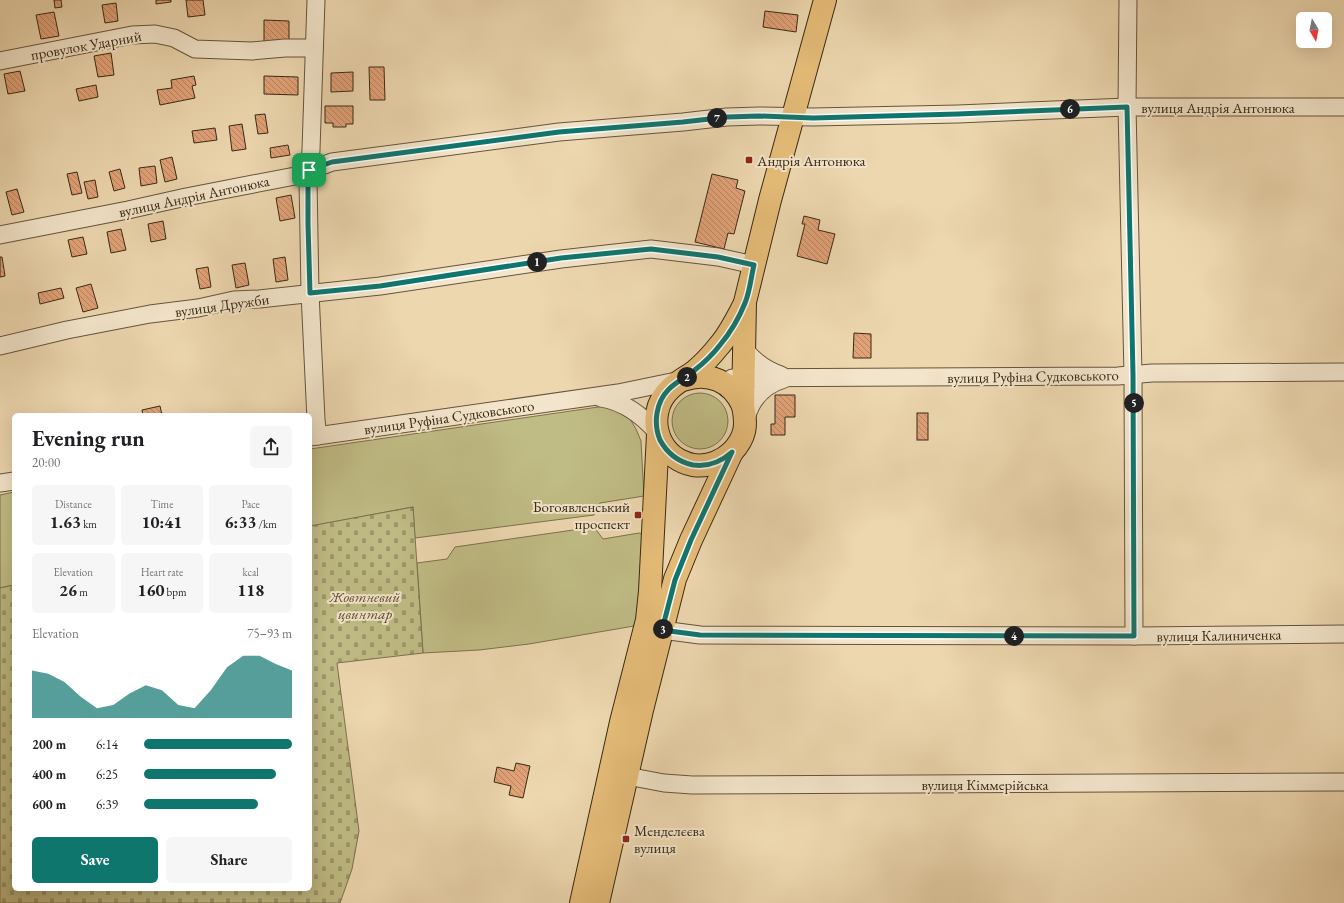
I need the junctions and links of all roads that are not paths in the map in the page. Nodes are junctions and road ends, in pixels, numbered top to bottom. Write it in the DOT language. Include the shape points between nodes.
graph roads {
  1 [pos="316,0"];
  2 [pos="825,0"];
  3 [pos="1128,0"];
  4 [pos="314,48"];
  5 [pos="0,61"];
  6 [pos="1344,106"];
  7 [pos="1127,107"];
  8 [pos="794,116"];
  9 [pos="309,170"];
  10 [pos="0,235"];
  11 [pos="754,265"];
  12 [pos="310,293"];
  13 [pos="745,302"];
  14 [pos="0,346"];
  15 [pos="745,350"];
  16 [pos="1344,372"];
  17 [pos="1133,374"];
  18 [pos="744,377"];
  19 [pos="714,378"];
  20 [pos="794,378"];
  21 [pos="683,380"];
  22 [pos="589,397"];
  23 [pos="744,413"];
  24 [pos="658,433"];
  25 [pos="314,437"];
  26 [pos="732,452"];
  27 [pos="12,481"];
  28 [pos="0,483"];
  29 [pos="662,630"];
  30 [pos="1344,634"];
  31 [pos="1134,636"];
  32 [pos="627,776"];
  33 [pos="1344,782"];
  34 [pos="581,903"];
  35 [pos="598,903"];
  1 -- 4 [label="street"];
  2 -- 8 [label="main road"];
  3 -- 7 [label="street"];
  4 -- 5 [label="street, провулок Ударний" via="252,51 195,49 174,38 155,34"];
  4 -- 9 [label="street"];
  6 -- 7 [label="street, вулиця Андрія Антонюка"];
  7 -- 8 [label="street, вулиця Андрія Антонюка" via="813,118"];
  7 -- 17 [label="street"];
  8 -- 9 [label="street, вулиця Андрія Антонюка" via="727,117 559,132 338,161"];
  8 -- 11 [label="main road"];
  9 -- 10 [label="street, вулиця Андрія Антонюка" via="295,176"];
  9 -- 12 [label="street"];
  11 -- 12 [label="street, вулиця Дружби" via="718,257 651,249 561,258 380,286"];
  11 -- 13 [label="main road"];
  12 -- 14 [label="street, вулиця Дружби" via="234,300 150,314"];
  12 -- 25 [label="street" via="316,420"];
  13 -- 15 [label="main road"];
  13 -- 21 [label="main road" via="720,346"];
  15 -- 18 [label="main road"];
  15 -- 20 [label="street, вулиця Руфіна Судковського" via="766,369"];
  16 -- 17 [label="street, вулиця Руфіна Судковського"];
  17 -- 20 [label="street, вулиця Руфіна Судковського"];
  17 -- 31 [label="street"];
  18 -- 19 [label="street, вулиця Руфіна Судковського"];
  18 -- 20 [label="street, вулиця Руфіна Судковського"];
  18 -- 23 [label="main road"];
  19 -- 21 [label="main road, вулиця Руфіна Судковського" via="698,376"];
  19 -- 23 [label="main road" via="730,386 738,395"];
  20 -- 23 [label="street, вулиця Руфіна Судковського" via="778,381 764,389"];
  21 -- 22 [label="street, вулиця Руфіна Судковського"];
  21 -- 24 [label="main road" via="669,389 661,400 657,412"];
  22 -- 24 [label="street, вулиця Руфіна Судковського" via="603,398 625,405 639,414"];
  22 -- 25 [label="street, вулиця Руфіна Судковського"];
  23 -- 26 [label="main road" via="744,434"];
  24 -- 26 [label="main road" via="669,452 686,463 711,464"];
  24 -- 34 [label="main road" via="647,620"];
  26 -- 29 [label="main road" via="675,580"];
  27 -- 28 [label="street"];
  29 -- 31 [label="street, вулиця Калиниченка" via="700,635"];
  29 -- 32 [label="main road"];
  30 -- 31 [label="street, вулиця Калиниченка"];
  32 -- 33 [label="street, вулиця Кіммерійська" via="692,785"];
  32 -- 35 [label="main road"];
}
